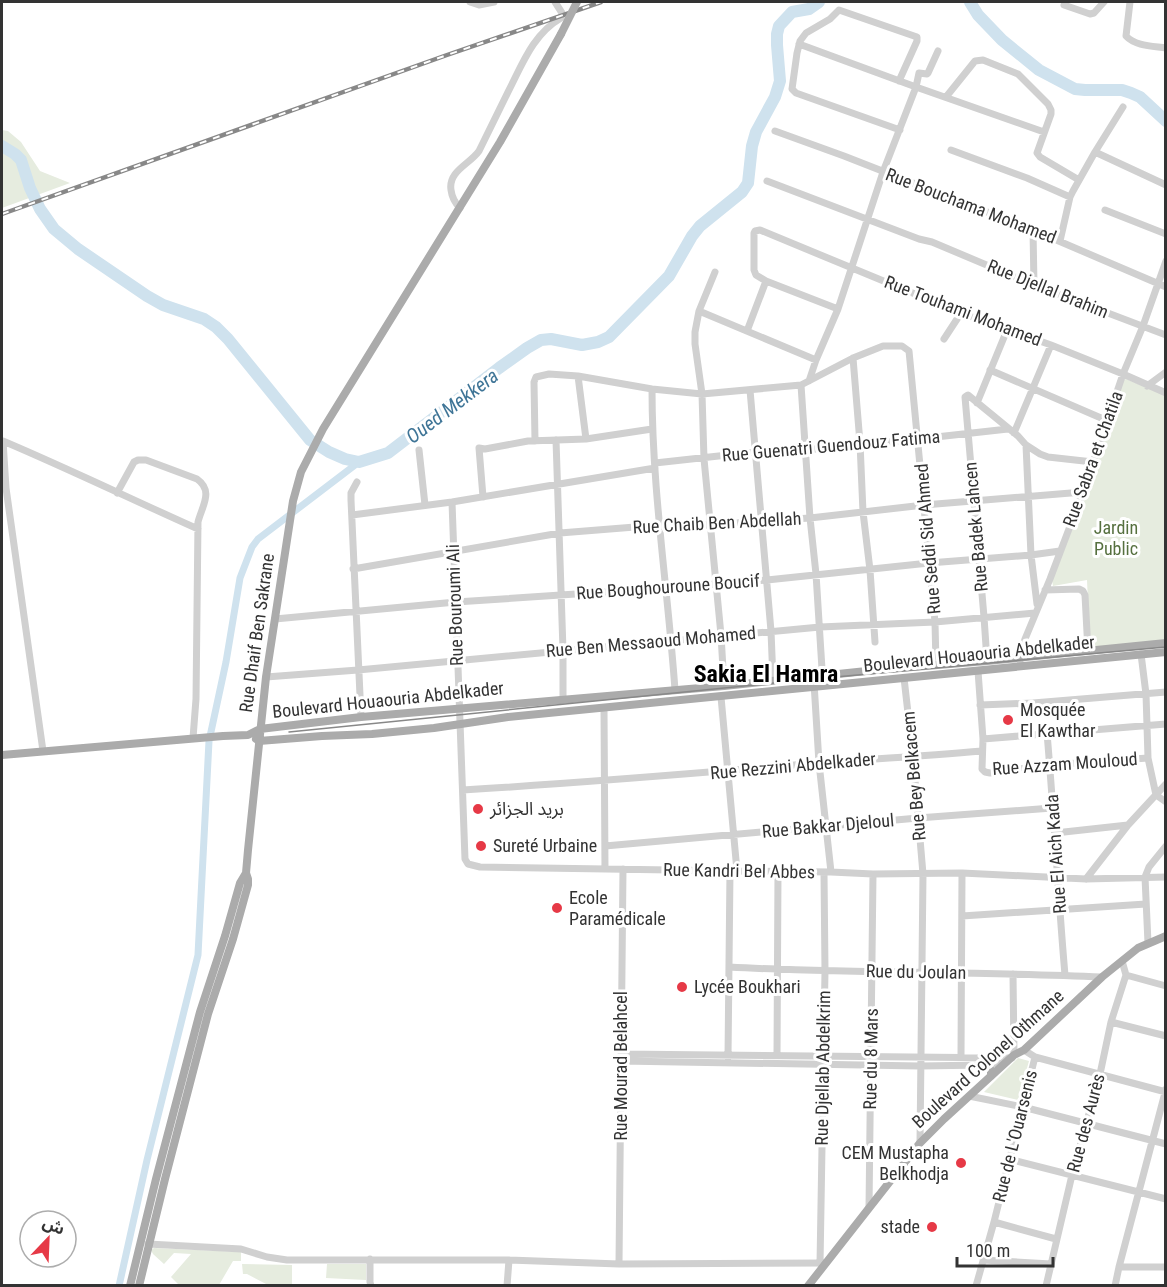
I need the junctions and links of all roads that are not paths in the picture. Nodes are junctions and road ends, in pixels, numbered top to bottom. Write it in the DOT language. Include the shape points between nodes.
graph roads {
  1 [pos="470,2"];
  2 [pos="494,2"];
  3 [pos="555,2"];
  4 [pos="577,2"];
  5 [pos="1104,2"];
  6 [pos="1130,2"];
  7 [pos="1064,5"];
  8 [pos="799,44"];
  9 [pos="1166,48"];
  10 [pos="938,51"];
  11 [pos="899,81"];
  12 [pos="916,87"];
  13 [pos="946,98"];
  14 [pos="1123,107"];
  15 [pos="900,130"];
  16 [pos="775,131"];
  17 [pos="1044,132"];
  18 [pos="951,150"];
  19 [pos="1095,153"];
  20 [pos="883,172"];
  21 [pos="1078,180"];
  22 [pos="767,181"];
  23 [pos="1166,185"];
  24 [pos="1070,198"];
  25 [pos="460,208"];
  26 [pos="1105,210"];
  27 [pos="867,219"];
  28 [pos="1033,230"];
  29 [pos="1166,234"];
  30 [pos="1060,241"];
  31 [pos="1166,261"];
  32 [pos="851,267"];
  33 [pos="715,272"];
  34 [pos="766,281"];
  35 [pos="1158,284"];
  36 [pos="1034,285"];
  37 [pos="1166,287"];
  38 [pos="838,309"];
  39 [pos="699,311"];
  40 [pos="961,313"];
  41 [pos="1143,326"];
  42 [pos="1007,330"];
  43 [pos="747,331"];
  44 [pos="1166,336"];
  45 [pos="944,339"];
  46 [pos="1051,345"];
  47 [pos="853,358"];
  48 [pos="816,360"];
  49 [pos="990,370"];
  50 [pos="1166,372"];
  51 [pos="1123,374"];
  52 [pos="578,376"];
  53 [pos="809,381"];
  54 [pos="801,385"];
  55 [pos="1147,386"];
  56 [pos="1033,388"];
  57 [pos="652,389"];
  58 [pos="750,390"];
  59 [pos="1166,393"];
  60 [pos="702,394"];
  61 [pos="978,403"];
  62 [pos="1108,421"];
  63 [pos="652,429"];
  64 [pos="1011,431"];
  65 [pos="968,433"];
  66 [pos="586,439"];
  67 [pos="918,439"];
  68 [pos="556,440"];
  69 [pos="535,441"];
  70 [pos="860,443"];
  71 [pos="1026,445"];
  72 [pos="419,450"];
  73 [pos="805,450"];
  74 [pos="755,452"];
  75 [pos="704,459"];
  76 [pos="1093,462"];
  77 [pos="655,466"];
  78 [pos="357,482"];
  79 [pos="558,483"];
  80 [pos="1083,492"];
  81 [pos="117,493"];
  82 [pos="1028,496"];
  83 [pos="483,497"];
  84 [pos="974,501"];
  85 [pos="452,502"];
  86 [pos="425,505"];
  87 [pos="924,505"];
  88 [pos="863,512"];
  89 [pos="352,515"];
  90 [pos="810,518"];
  91 [pos="761,520"];
  92 [pos="660,525"];
  93 [pos="711,525"];
  94 [pos="198,529"];
  95 [pos="560,533"];
  96 [pos="1060,551"];
  97 [pos="453,552"];
  98 [pos="1031,555"];
  99 [pos="979,559"];
  100 [pos="929,563"];
  101 [pos="353,569"];
  102 [pos="870,570"];
  103 [pos="816,574"];
  104 [pos="767,580"];
  105 [pos="716,584"];
  106 [pos="666,588"];
  107 [pos="1045,590"];
  108 [pos="562,596"];
  109 [pos="456,602"];
  110 [pos="1036,609"];
  111 [pos="355,612"];
  112 [pos="984,617"];
  113 [pos="275,619"];
  114 [pos="935,622"];
  115 [pos="873,624"];
  116 [pos="820,627"];
  117 [pos="771,631"];
  118 [pos="721,635"];
  119 [pos="672,640"];
  120 [pos="875,642"];
  121 [pos="1166,643"];
  122 [pos="563,650"];
  123 [pos="1088,651"];
  124 [pos="1166,652"];
  125 [pos="1141,654"];
  126 [pos="458,660"];
  127 [pos="987,661"];
  128 [pos="1020,662"];
  129 [pos="936,665"];
  130 [pos="358,670"];
  131 [pos="978,671"];
  132 [pos="818,676"];
  133 [pos="266,677"];
  134 [pos="904,678"];
  135 [pos="773,681"];
  136 [pos="724,686"];
  137 [pos="819,686"];
  138 [pos="675,690"];
  139 [pos="1166,692"];
  140 [pos="1146,694"];
  141 [pos="721,697"];
  142 [pos="563,700"];
  143 [pos="980,705"];
  144 [pos="604,708"];
  145 [pos="459,709"];
  146 [pos="361,717"];
  147 [pos="460,724"];
  148 [pos="1166,724"];
  149 [pos="1147,726"];
  150 [pos="260,729"];
  151 [pos="1047,734"];
  152 [pos="248,735"];
  153 [pos="198,738"];
  154 [pos="983,739"];
  155 [pos="259,741"];
  156 [pos="982,750"];
  157 [pos="43,751"];
  158 [pos="2,755"];
  159 [pos="913,758"];
  160 [pos="1148,758"];
  161 [pos="819,763"];
  162 [pos="1050,765"];
  163 [pos="727,772"];
  164 [pos="604,781"];
  165 [pos="1166,784"];
  166 [pos="463,790"];
  167 [pos="1156,795"];
  168 [pos="1166,802"];
  169 [pos="1052,808"];
  170 [pos="918,818"];
  171 [pos="1128,825"];
  172 [pos="825,826"];
  173 [pos="1054,833"];
  174 [pos="733,835"];
  175 [pos="605,846"];
  176 [pos="1166,846"];
  177 [pos="605,869"];
  178 [pos="623,869"];
  179 [pos="734,871"];
  180 [pos="778,872"];
  181 [pos="827,872"];
  182 [pos="962,873"];
  183 [pos="873,874"];
  184 [pos="923,874"];
  185 [pos="1145,877"];
  186 [pos="1166,877"];
  187 [pos="1058,878"];
  188 [pos="1086,879"];
  189 [pos="1146,904"];
  190 [pos="1059,910"];
  191 [pos="962,916"];
  192 [pos="1166,936"];
  193 [pos="1148,943"];
  194 [pos="1122,961"];
  195 [pos="729,968"];
  196 [pos="777,970"];
  197 [pos="825,971"];
  198 [pos="872,972"];
  199 [pos="961,972"];
  200 [pos="921,973"];
  201 [pos="1013,974"];
  202 [pos="1065,975"];
  203 [pos="1126,975"];
  204 [pos="1102,977"];
  205 [pos="1166,986"];
  206 [pos="1111,1022"];
  207 [pos="1166,1036"];
  208 [pos="1024,1050"];
  209 [pos="777,1055"];
  210 [pos="823,1055"];
  211 [pos="870,1056"];
  212 [pos="621,1057"];
  213 [pos="921,1057"];
  214 [pos="961,1057"];
  215 [pos="1035,1057"];
  216 [pos="728,1059"];
  217 [pos="755,1059"];
  218 [pos="1010,1059"];
  219 [pos="823,1064"];
  220 [pos="870,1064"];
  221 [pos="920,1065"];
  222 [pos="984,1065"];
  223 [pos="1100,1074"];
  224 [pos="991,1076"];
  225 [pos="1165,1091"];
  226 [pos="969,1096"];
  227 [pos="1023,1107"];
  228 [pos="175,1123"];
  229 [pos="1086,1123"];
  230 [pos="1152,1141"];
  231 [pos="920,1143"];
  232 [pos="1166,1144"];
  233 [pos="1009,1159"];
  234 [pos="1072,1175"];
  235 [pos="1139,1192"];
  236 [pos="1166,1199"];
  237 [pos="869,1208"];
  238 [pos="994,1222"];
  239 [pos="1056,1239"];
  240 [pos="148,1244"];
  241 [pos="370,1259"];
  242 [pos="509,1260"];
  243 [pos="983,1260"];
  244 [pos="823,1263"];
  245 [pos="619,1264"];
  246 [pos="1051,1264"];
  247 [pos="1119,1267"];
  248 [pos="1166,1267"];
  249 [pos="812,1283"];
  250 [pos="130,1286"];
  251 [pos="139,1286"];
  252 [pos="371,1286"];
  253 [pos="507,1286"];
  254 [pos="976,1286"];
  255 [pos="1046,1286"];
  256 [pos="1115,1286"];
  1 -- 2 [label="street"];
  3 -- 25 [label="street" via="561,18 535,41 479,151 452,179 452,196"];
  4 -- 25 [label="main road, Rue Dhaif Ben Sakrane, bridge"];
  5 -- 7 [label="street" via="1089,14"];
  6 -- 9 [label="street" via="1128,39"];
  8 -- 11 [label="street"];
  8 -- 11 [label="street" via="806,33 830,20 839,10 915,36 917,41"];
  8 -- 15 [label="street" via="793,91"];
  10 -- 12 [label="street" via="928,73 919,73"];
  11 -- 12 [label="street"];
  12 -- 13 [label="street"];
  12 -- 15 [label="street"];
  13 -- 17 [label="street"];
  13 -- 17 [label="street" via="975,61 989,62 1022,76 1048,104 1051,114"];
  14 -- 19 [label="street"];
  15 -- 20 [label="street"];
  16 -- 20 [label="street, Rue Bouchama Mohamed"];
  17 -- 21 [label="street" via="1036,153"];
  18 -- 24 [label="street"];
  19 -- 21 [label="street"];
  19 -- 23 [label="street"];
  20 -- 27 [label="street"];
  20 -- 28 [label="street, Rue Bouchama Mohamed"];
  21 -- 24 [label="street"];
  22 -- 27 [label="street, Rue Djellal Brahim"];
  24 -- 30 [label="street"];
  25 -- 113 [label="main road, Rue Dhaif Ben Sakrane" via="308,455 293,501"];
  26 -- 29 [label="street"];
  27 -- 32 [label="street"];
  27 -- 36 [label="street, Rue Djellal Brahim"];
  28 -- 30 [label="street, Rue Bouchama Mohamed"];
  28 -- 36 [label="street"];
  30 -- 35 [label="street, Rue Bouchama Mohamed"];
  31 -- 35 [label="street, Rue Sabra et Chatila"];
  32 -- 34 [label="street, Rue Touhami Mohamed" via="759,230 754,233 754,273"];
  32 -- 38 [label="street"];
  32 -- 40 [label="street, Rue Touhami Mohamed"];
  33 -- 39 [label="street"];
  34 -- 38 [label="street"];
  34 -- 43 [label="street"];
  35 -- 37 [label="street, Rue Bouchama Mohamed"];
  35 -- 41 [label="street, Rue Sabra et Chatila"];
  36 -- 41 [label="street, Rue Djellal Brahim"];
  38 -- 48 [label="street"];
  39 -- 43 [label="street"];
  39 -- 60 [label="street" via="695,344"];
  40 -- 42 [label="street, Rue Touhami Mohamed"];
  40 -- 45 [label="street"];
  41 -- 44 [label="street, Rue Djellal Brahim"];
  41 -- 51 [label="street, Rue Sabra et Chatila"];
  42 -- 46 [label="street, Rue Touhami Mohamed"];
  42 -- 49 [label="street"];
  43 -- 48 [label="street"];
  46 -- 51 [label="street, Rue Touhami Mohamed"];
  46 -- 56 [label="street"];
  47 -- 53 [label="street"];
  47 -- 67 [label="street, Rue Seddi Sid Ahmed" via="883,346 902,346 909,351"];
  47 -- 70 [label="street"];
  48 -- 53 [label="street"];
  49 -- 56 [label="street"];
  49 -- 61 [label="street"];
  50 -- 55 [label="street"];
  51 -- 55 [label="street, Rue Touhami Mohamed"];
  51 -- 62 [label="street, Rue Sabra et Chatila"];
  52 -- 57 [label="street"];
  52 -- 66 [label="street"];
  52 -- 69 [label="street" via="536,377"];
  53 -- 54 [label="street"];
  54 -- 58 [label="street"];
  54 -- 73 [label="street, Rue Djellab Abdelkrim"];
  55 -- 59 [label="street, Rue Touhami Mohamed"];
  56 -- 62 [label="street"];
  56 -- 64 [label="street"];
  57 -- 60 [label="street"];
  57 -- 63 [label="street"];
  58 -- 60 [label="street"];
  58 -- 74 [label="street"];
  60 -- 75 [label="street"];
  61 -- 64 [label="street"];
  61 -- 65 [label="street, Rue Badek Lahcen" via="966,396"];
  62 -- 76 [label="street, Rue Sabra et Chatila"];
  63 -- 66 [label="street"];
  63 -- 77 [label="street"];
  64 -- 65 [label="street, Rue Guenatri Guendouz Fatima"];
  64 -- 71 [label="street"];
  65 -- 67 [label="street, Rue Guenatri Guendouz Fatima"];
  65 -- 84 [label="street, Rue Badek Lahcen"];
  66 -- 68 [label="street"];
  67 -- 70 [label="street, Rue Guenatri Guendouz Fatima"];
  67 -- 87 [label="street, Rue Seddi Sid Ahmed"];
  68 -- 69 [label="street"];
  68 -- 79 [label="street"];
  69 -- 83 [label="street" via="479,448"];
  70 -- 73 [label="street, Rue Guenatri Guendouz Fatima"];
  70 -- 88 [label="street"];
  71 -- 76 [label="street" via="1048,457"];
  71 -- 82 [label="street"];
  72 -- 86 [label="street"];
  73 -- 74 [label="street, Rue Guenatri Guendouz Fatima"];
  73 -- 90 [label="street, Rue Djellab Abdelkrim"];
  74 -- 75 [label="street, Rue Guenatri Guendouz Fatima"];
  74 -- 91 [label="street"];
  75 -- 77 [label="street, Rue Guenatri Guendouz Fatima"];
  75 -- 93 [label="street"];
  76 -- 80 [label="street, Rue Sabra et Chatila"];
  77 -- 79 [label="street"];
  77 -- 92 [label="street"];
  78 -- 89 [label="street" via="351,493"];
  79 -- 83 [label="street"];
  79 -- 95 [label="street"];
  80 -- 82 [label="street, Rue Chaib Ben Abdellah"];
  80 -- 96 [label="street, Rue Sabra et Chatila"];
  81 -- 94 [label="street"];
  81 -- 94 [label="street" via="138,460 196,479 206,493"];
  81 -- 157 [label="street" via="3,441 6,488"];
  82 -- 84 [label="street, Rue Chaib Ben Abdellah"];
  82 -- 98 [label="street"];
  83 -- 85 [label="street"];
  84 -- 87 [label="street, Rue Chaib Ben Abdellah"];
  84 -- 99 [label="street, Rue Badek Lahcen"];
  85 -- 86 [label="street"];
  85 -- 97 [label="street, Rue Bouroumi Ali"];
  86 -- 89 [label="street"];
  87 -- 88 [label="street, Rue Chaib Ben Abdellah"];
  87 -- 100 [label="street, Rue Seddi Sid Ahmed"];
  88 -- 90 [label="street, Rue Chaib Ben Abdellah"];
  88 -- 102 [label="street"];
  89 -- 101 [label="street"];
  90 -- 91 [label="street, Rue Chaib Ben Abdellah"];
  90 -- 103 [label="street, Rue Djellab Abdelkrim"];
  91 -- 93 [label="street, Rue Chaib Ben Abdellah"];
  91 -- 104 [label="street"];
  92 -- 93 [label="street, Rue Chaib Ben Abdellah"];
  92 -- 95 [label="street, Rue Chaib Ben Abdellah"];
  92 -- 106 [label="street"];
  93 -- 105 [label="street"];
  94 -- 153 [label="street"];
  95 -- 97 [label="street, Rue Chaib Ben Abdellah"];
  95 -- 108 [label="street"];
  96 -- 98 [label="street, Rue Boughouroune Boucif"];
  96 -- 107 [label="street, Rue Sabra et Chatila"];
  97 -- 101 [label="street, Rue Chaib Ben Abdellah"];
  97 -- 109 [label="street, Rue Bouroumi Ali"];
  98 -- 99 [label="street, Rue Boughouroune Boucif"];
  98 -- 110 [label="street"];
  99 -- 100 [label="street, Rue Boughouroune Boucif"];
  99 -- 112 [label="street, Rue Badek Lahcen"];
  100 -- 102 [label="street, Rue Boughouroune Boucif"];
  100 -- 114 [label="street, Rue Seddi Sid Ahmed"];
  101 -- 111 [label="street"];
  102 -- 103 [label="street, Rue Boughouroune Boucif"];
  102 -- 115 [label="street"];
  103 -- 104 [label="street, Rue Boughouroune Boucif"];
  103 -- 116 [label="street, Rue Djellab Abdelkrim"];
  104 -- 105 [label="street, Rue Boughouroune Boucif"];
  104 -- 117 [label="street"];
  105 -- 106 [label="street, Rue Boughouroune Boucif"];
  105 -- 118 [label="street"];
  106 -- 108 [label="street, Rue Boughouroune Boucif"];
  106 -- 119 [label="street"];
  107 -- 110 [label="street, Rue Sabra et Chatila"];
  107 -- 123 [label="street" via="1083,591"];
  108 -- 109 [label="street, Rue Boughouroune Boucif"];
  108 -- 122 [label="street"];
  109 -- 111 [label="street, Rue Boughouroune Boucif"];
  109 -- 126 [label="street, Rue Bouroumi Ali"];
  110 -- 112 [label="street, Rue Ben Messaoud Mohamed"];
  110 -- 128 [label="street, Rue Sabra et Chatila"];
  111 -- 113 [label="street, Rue Boughouroune Boucif"];
  111 -- 130 [label="street"];
  112 -- 114 [label="street, Rue Ben Messaoud Mohamed"];
  112 -- 127 [label="street, Rue Badek Lahcen"];
  113 -- 133 [label="main road, Rue Dhaif Ben Sakrane"];
  114 -- 115 [label="street, Rue Ben Messaoud Mohamed"];
  114 -- 129 [label="street, Rue Seddi Sid Ahmed"];
  115 -- 116 [label="street, Rue Ben Messaoud Mohamed"];
  115 -- 120 [label="street"];
  116 -- 117 [label="street, Rue Ben Messaoud Mohamed"];
  116 -- 132 [label="street, Rue Djellab Abdelkrim"];
  117 -- 118 [label="street, Rue Ben Messaoud Mohamed"];
  117 -- 135 [label="street"];
  118 -- 119 [label="street, Rue Ben Messaoud Mohamed"];
  118 -- 136 [label="street"];
  119 -- 122 [label="street, Rue Ben Messaoud Mohamed"];
  119 -- 138 [label="street"];
  121 -- 123 [label="main road, Boulevard Houaouria Abdelkader"];
  122 -- 126 [label="street, Rue Ben Messaoud Mohamed"];
  122 -- 142 [label="street"];
  123 -- 128 [label="main road, Boulevard Houaouria Abdelkader"];
  124 -- 125 [label="main road, Boulevard Houaouria Abdelkader"];
  125 -- 128 [label="main road, Boulevard Houaouria Abdelkader"];
  125 -- 140 [label="street"];
  126 -- 130 [label="street, Rue Ben Messaoud Mohamed"];
  126 -- 145 [label="street, Rue Bouroumi Ali"];
  127 -- 128 [label="main road, Boulevard Houaouria Abdelkader"];
  127 -- 129 [label="main road, Boulevard Houaouria Abdelkader"];
  128 -- 131 [label="main road, Boulevard Houaouria Abdelkader"];
  129 -- 132 [label="main road, Boulevard Houaouria Abdelkader"];
  130 -- 133 [label="street, Rue Ben Messaoud Mohamed"];
  130 -- 146 [label="street"];
  131 -- 134 [label="main road, Boulevard Houaouria Abdelkader"];
  131 -- 143 [label="street"];
  132 -- 135 [label="main road, Boulevard Houaouria Abdelkader"];
  132 -- 137 [label="street, Rue Djellab Abdelkrim"];
  133 -- 150 [label="main road, Rue Dhaif Ben Sakrane"];
  134 -- 137 [label="main road, Boulevard Houaouria Abdelkader"];
  134 -- 159 [label="street, Rue Bey Belkacem"];
  135 -- 136 [label="main road, Boulevard Houaouria Abdelkader"];
  136 -- 138 [label="main road, Boulevard Houaouria Abdelkader"];
  137 -- 141 [label="main road, Boulevard Houaouria Abdelkader"];
  137 -- 161 [label="street, Rue Djellab Abdelkrim"];
  138 -- 142 [label="main road, Boulevard Houaouria Abdelkader"];
  139 -- 140 [label="street"];
  140 -- 143 [label="street"];
  140 -- 149 [label="street"];
  141 -- 144 [label="main road, Boulevard Houaouria Abdelkader"];
  141 -- 163 [label="street"];
  142 -- 145 [label="main road, Boulevard Houaouria Abdelkader"];
  143 -- 154 [label="street"];
  144 -- 147 [label="main road, Boulevard Houaouria Abdelkader"];
  144 -- 164 [label="street"];
  145 -- 146 [label="main road, Boulevard Houaouria Abdelkader"];
  145 -- 147 [label="street, Rue Kandri Bel Abbes"];
  146 -- 150 [label="main road, Boulevard Houaouria Abdelkader"];
  147 -- 155 [label="main road, Boulevard Houaouria Abdelkader"];
  147 -- 166 [label="street, Rue Kandri Bel Abbes"];
  148 -- 149 [label="street"];
  149 -- 151 [label="street"];
  149 -- 160 [label="street"];
  150 -- 152 [label="main road, Boulevard Houaouria Abdelkader"];
  150 -- 155 [label="main road, Rue Dhaif Ben Sakrane"];
  151 -- 154 [label="street"];
  151 -- 162 [label="street, Rue El Aich Kada"];
  152 -- 153 [label="main road"];
  152 -- 155 [label="main road, Boulevard Houaouria Abdelkader"];
  153 -- 157 [label="main road"];
  154 -- 156 [label="street"];
  155 -- 228 [label="main road, Rue Dhaif Ben Sakrane" via="246,873 200,1012"];
  156 -- 159 [label="street, Rue Rezzini Abdelkader"];
  156 -- 162 [label="street, Rue Azzam Mouloud" via="985,772"];
  157 -- 158 [label="main road"];
  159 -- 161 [label="street, Rue Rezzini Abdelkader"];
  159 -- 170 [label="street, Rue Bey Belkacem"];
  160 -- 162 [label="street, Rue Azzam Mouloud"];
  160 -- 167 [label="street"];
  161 -- 163 [label="street, Rue Rezzini Abdelkader"];
  161 -- 172 [label="street, Rue Djellab Abdelkrim"];
  162 -- 169 [label="street, Rue El Aich Kada"];
  163 -- 164 [label="street, Rue Rezzini Abdelkader"];
  163 -- 174 [label="street"];
  164 -- 166 [label="street, Rue Rezzini Abdelkader"];
  164 -- 175 [label="street"];
  165 -- 167 [label="street"];
  166 -- 177 [label="street, Rue Kandri Bel Abbes" via="468,864"];
  167 -- 168 [label="street"];
  167 -- 171 [label="street"];
  169 -- 170 [label="street, Rue Bakkar Djeloul"];
  169 -- 173 [label="street, Rue El Aich Kada"];
  170 -- 172 [label="street, Rue Bakkar Djeloul"];
  170 -- 184 [label="street, Rue Bey Belkacem"];
  171 -- 173 [label="street"];
  171 -- 188 [label="street"];
  172 -- 174 [label="street, Rue Bakkar Djeloul"];
  172 -- 181 [label="street, Rue Djellab Abdelkrim"];
  173 -- 187 [label="street, Rue El Aich Kada"];
  174 -- 175 [label="street, Rue Bakkar Djeloul"];
  174 -- 179 [label="street"];
  175 -- 177 [label="street"];
  176 -- 185 [label="street"];
  177 -- 178 [label="street, Rue Kandri Bel Abbes"];
  178 -- 179 [label="street, Rue Kandri Bel Abbes"];
  178 -- 212 [label="street, Rue Mourad Belahcel"];
  179 -- 180 [label="street, Rue Kandri Bel Abbes"];
  179 -- 195 [label="street"];
  180 -- 181 [label="street, Rue Kandri Bel Abbes"];
  180 -- 196 [label="street"];
  181 -- 183 [label="street, Rue Kandri Bel Abbes"];
  181 -- 197 [label="street, Rue Djellab Abdelkrim"];
  182 -- 184 [label="street, Rue Kandri Bel Abbes"];
  182 -- 187 [label="street, Rue Kandri Bel Abbes"];
  182 -- 191 [label="street"];
  183 -- 184 [label="street, Rue Kandri Bel Abbes"];
  183 -- 198 [label="street, Rue du 8 Mars"];
  184 -- 200 [label="street, Rue Bey Belkacem"];
  185 -- 186 [label="street, Rue Kandri Bel Abbes"];
  185 -- 188 [label="street, Rue Kandri Bel Abbes"];
  185 -- 189 [label="street"];
  187 -- 188 [label="street, Rue Kandri Bel Abbes"];
  187 -- 190 [label="street, Rue El Aich Kada"];
  189 -- 190 [label="street"];
  189 -- 193 [label="street"];
  190 -- 191 [label="street"];
  190 -- 202 [label="street, Rue El Aich Kada"];
  191 -- 199 [label="street"];
  192 -- 193 [label="main road, Boulevard Colonel Othmane"];
  193 -- 194 [label="main road, Boulevard Colonel Othmane"];
  194 -- 203 [label="street"];
  194 -- 204 [label="main road, Boulevard Colonel Othmane"];
  195 -- 196 [label="street, Rue du Joulan"];
  195 -- 216 [label="street"];
  196 -- 197 [label="street, Rue du Joulan"];
  196 -- 209 [label="street"];
  197 -- 198 [label="street, Rue du Joulan"];
  197 -- 210 [label="street, Rue Djellab Abdelkrim"];
  198 -- 200 [label="street, Rue du Joulan"];
  198 -- 211 [label="street, Rue du 8 Mars"];
  199 -- 200 [label="street, Rue du Joulan"];
  199 -- 201 [label="street, Rue du Joulan"];
  199 -- 214 [label="street"];
  200 -- 213 [label="street, Rue Bey Belkacem"];
  201 -- 202 [label="street, Rue du Joulan"];
  201 -- 218 [label="street"];
  202 -- 204 [label="street, Rue du Joulan"];
  203 -- 205 [label="street"];
  203 -- 206 [label="street, Rue des Aurès"];
  204 -- 208 [label="main road, Boulevard Colonel Othmane"];
  206 -- 207 [label="street"];
  206 -- 223 [label="street, Rue des Aurès"];
  208 -- 215 [label="street"];
  208 -- 218 [label="main road, Boulevard Colonel Othmane"];
  209 -- 210 [label="street"];
  209 -- 217 [label="street"];
  210 -- 211 [label="street"];
  210 -- 219 [label="street, Rue Djellab Abdelkrim"];
  211 -- 213 [label="street"];
  211 -- 220 [label="street, Rue du 8 Mars"];
  212 -- 216 [label="street"];
  212 -- 245 [label="street, Rue Mourad Belahcel"];
  213 -- 214 [label="street"];
  213 -- 221 [label="street, Rue Bey Belkacem"];
  214 -- 218 [label="street"];
  215 -- 223 [label="street"];
  215 -- 227 [label="street, Rue de L'Ouarsenis"];
  216 -- 217 [label="street"];
  217 -- 219 [label="street"];
  218 -- 222 [label="street"];
  218 -- 224 [label="main road, Boulevard Colonel Othmane"];
  219 -- 220 [label="street"];
  219 -- 244 [label="street, Rue Djellab Abdelkrim"];
  220 -- 221 [label="street"];
  220 -- 237 [label="street, Rue du 8 Mars"];
  221 -- 222 [label="street"];
  221 -- 231 [label="street, Rue Bey Belkacem"];
  222 -- 224 [label="main road" via="991,1070"];
  223 -- 225 [label="street"];
  223 -- 229 [label="street, Rue des Aurès"];
  224 -- 226 [label="main road, Boulevard Colonel Othmane"];
  225 -- 230 [label="street"];
  226 -- 227 [label="street"];
  226 -- 231 [label="main road, Boulevard Colonel Othmane"];
  227 -- 229 [label="street"];
  227 -- 233 [label="street, Rue de L'Ouarsenis"];
  228 -- 240 [label="main road"];
  228 -- 250 [label="main road"];
  229 -- 230 [label="street"];
  229 -- 234 [label="street, Rue des Aurès"];
  230 -- 232 [label="street"];
  230 -- 235 [label="street"];
  231 -- 237 [label="main road, Boulevard Colonel Othmane"];
  233 -- 234 [label="street"];
  233 -- 238 [label="street, Rue de L'Ouarsenis"];
  234 -- 235 [label="street"];
  234 -- 239 [label="street, Rue des Aurès"];
  235 -- 236 [label="street"];
  235 -- 247 [label="street"];
  237 -- 244 [label="main road, Boulevard Colonel Othmane"];
  238 -- 239 [label="street"];
  238 -- 243 [label="street, Rue de L'Ouarsenis"];
  239 -- 246 [label="street, Rue des Aurès"];
  240 -- 241 [label="street" via="241,1249 287,1260"];
  240 -- 251 [label="main road"];
  241 -- 242 [label="street"];
  241 -- 252 [label="street"];
  242 -- 245 [label="street"];
  242 -- 253 [label="street"];
  243 -- 246 [label="street"];
  243 -- 254 [label="street, Rue de L'Ouarsenis"];
  244 -- 245 [label="street"];
  244 -- 249 [label="main road, Boulevard Colonel Othmane"];
  246 -- 255 [label="street, Rue des Aurès"];
  247 -- 248 [label="street"];
  247 -- 256 [label="street"];
}
